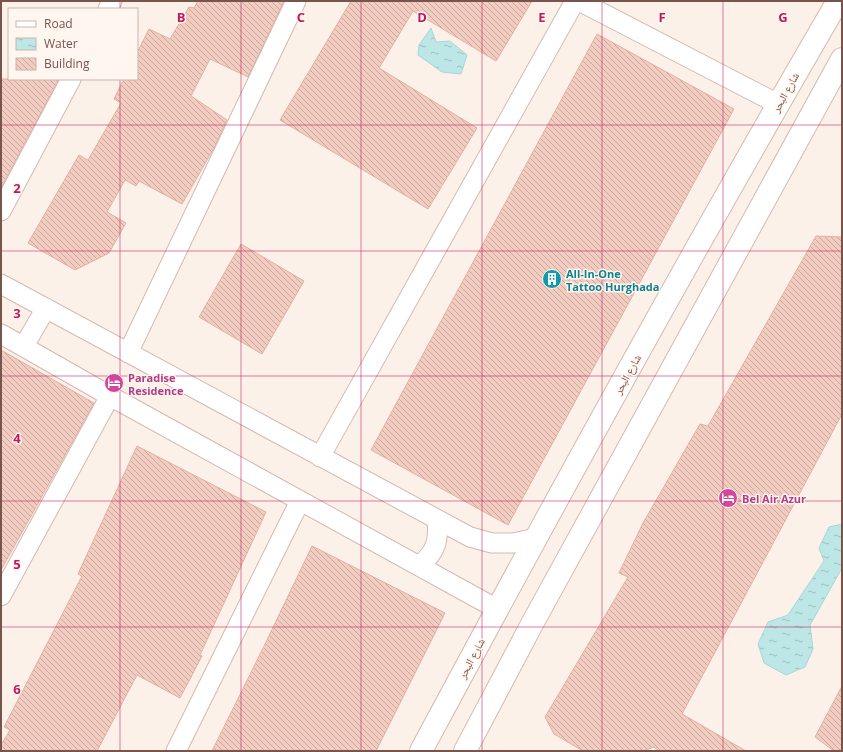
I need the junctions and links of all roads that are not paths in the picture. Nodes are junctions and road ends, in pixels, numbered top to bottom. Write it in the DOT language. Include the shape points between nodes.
graph roads {
  1 [pos="296,1"];
  2 [pos="575,1"];
  3 [pos="579,1"];
  4 [pos="838,1"];
  5 [pos="842,59"];
  6 [pos="70,80"];
  7 [pos="778,104"];
  8 [pos="1,210"];
  9 [pos="1,284"];
  10 [pos="46,308"];
  11 [pos="1,334"];
  12 [pos="24,346"];
  13 [pos="128,353"];
  14 [pos="110,396"];
  15 [pos="320,456"];
  16 [pos="300,501"];
  17 [pos="437,520"];
  18 [pos="536,538"];
  19 [pos="419,566"];
  20 [pos="1,596"];
  21 [pos="497,609"];
  22 [pos="176,751"];
  23 [pos="421,751"];
  24 [pos="465,751"];
  1 -- 13 [label="street"];
  2 -- 15 [label="street"];
  3 -- 7 [label="street"];
  4 -- 7 [label="main road, شارع البحر"];
  5 -- 24 [label="main road"];
  6 -- 8 [label="street"];
  7 -- 18 [label="main road, شارع البحر"];
  9 -- 10 [label="street"];
  10 -- 12 [label="street"];
  10 -- 13 [label="street"];
  11 -- 12 [label="street"];
  12 -- 14 [label="street"];
  13 -- 15 [label="street"];
  14 -- 16 [label="street"];
  14 -- 20 [label="street"];
  15 -- 17 [label="street"];
  16 -- 19 [label="street"];
  16 -- 22 [label="street"];
  17 -- 18 [label="street" via="470,537 492,543 513,543"];
  17 -- 19 [label="street" via="436,546 429,558"];
  18 -- 21 [label="main road, شارع البحر"];
  19 -- 21 [label="street"];
  21 -- 23 [label="main road, شارع البحر"];
}
